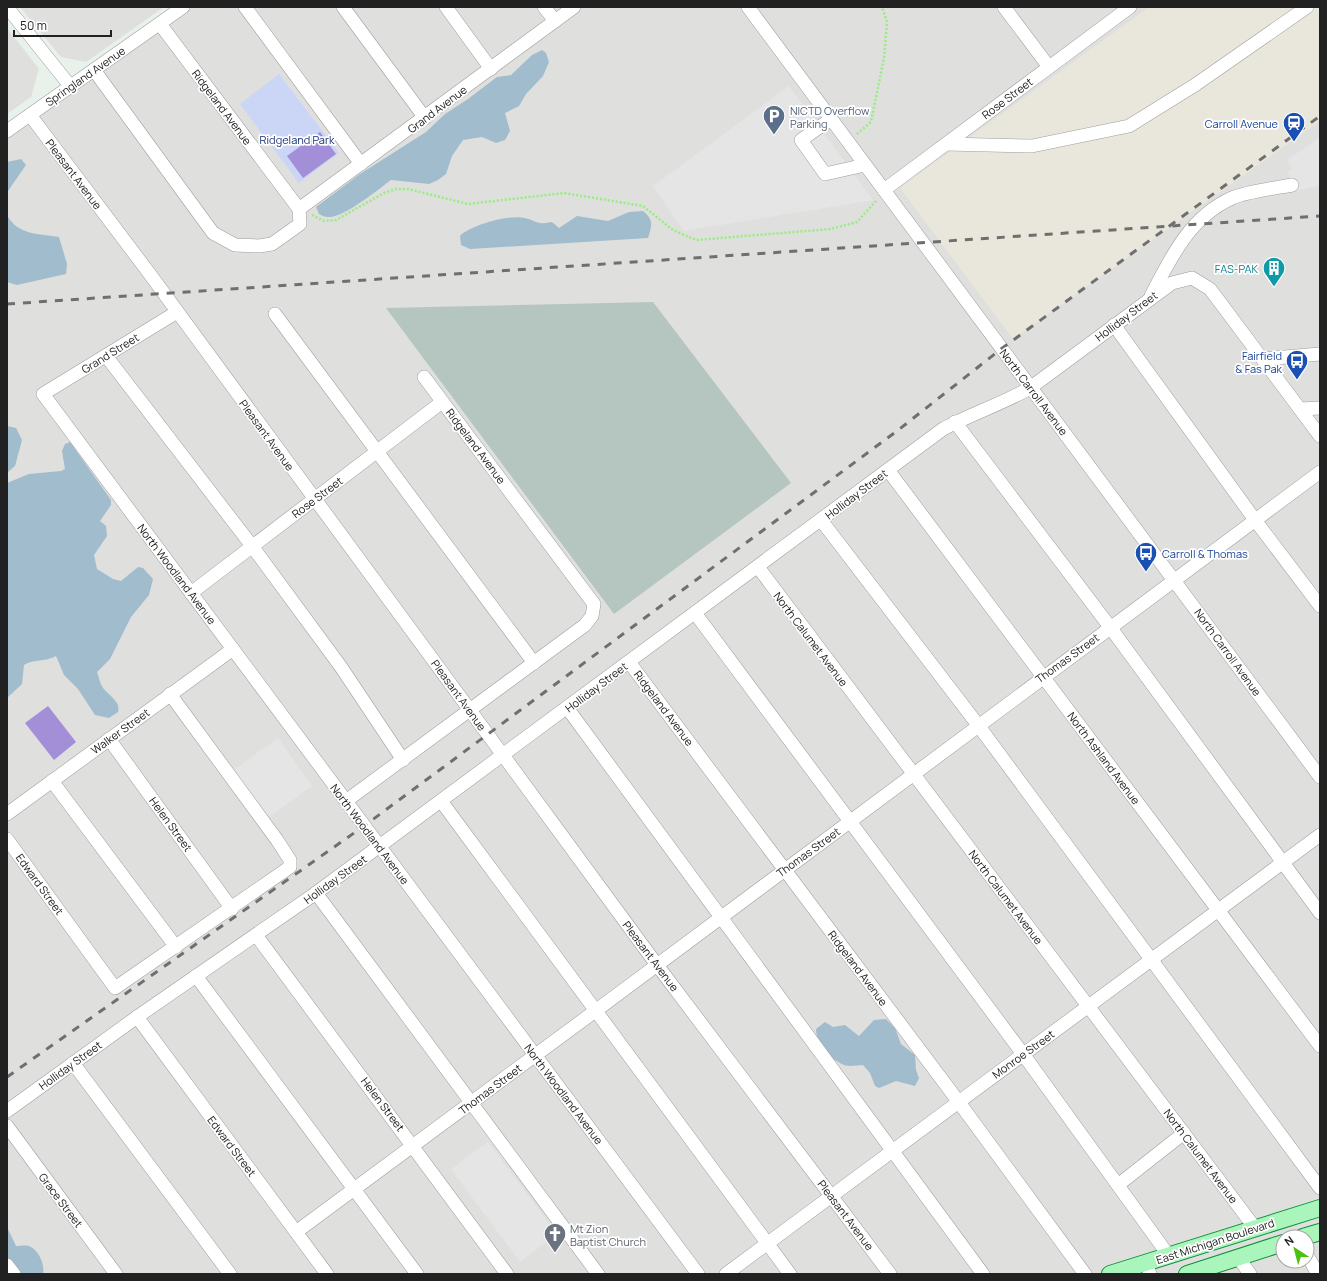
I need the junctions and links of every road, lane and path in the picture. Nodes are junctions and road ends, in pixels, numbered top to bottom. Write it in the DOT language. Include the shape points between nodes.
graph roads {
  1 [pos="7,7"];
  2 [pos="183,7"];
  3 [pos="245,7"];
  4 [pos="343,7"];
  5 [pos="446,7"];
  6 [pos="544,7"];
  7 [pos="574,7"];
  8 [pos="748,7"];
  9 [pos="882,7"];
  10 [pos="1004,7"];
  11 [pos="1129,7"];
  12 [pos="1307,7"];
  13 [pos="555,21"];
  14 [pos="160,24"];
  15 [pos="1049,67"];
  16 [pos="490,69"];
  17 [pos="94,70"];
  18 [pos="70,86"];
  19 [pos="30,115"];
  20 [pos="425,118"];
  21 [pos="831,119"];
  22 [pos="7,131"];
  23 [pos="847,141"];
  24 [pos="946,144"];
  25 [pos="361,164"];
  26 [pos="866,166"];
  27 [pos="1292,185"];
  28 [pos="884,190"];
  29 [pos="299,209"];
  30 [pos="1149,299"];
  31 [pos="177,312"];
  32 [pos="275,314"];
  33 [pos="1114,325"];
  34 [pos="1320,354"];
  35 [pos="106,356"];
  36 [pos="1263,359"];
  37 [pos="424,377"];
  38 [pos="1030,388"];
  39 [pos="43,394"];
  40 [pos="442,402"];
  41 [pos="1320,408"];
  42 [pos="1300,409"];
  43 [pos="955,422"];
  44 [pos="1320,436"];
  45 [pos="376,452"];
  46 [pos="888,470"];
  47 [pos="1320,472"];
  48 [pos="314,499"];
  49 [pos="821,520"];
  50 [pos="1255,520"];
  51 [pos="252,546"];
  52 [pos="758,567"];
  53 [pos="1174,579"];
  54 [pos="191,593"];
  55 [pos="1320,606"];
  56 [pos="695,613"];
  57 [pos="1110,627"];
  58 [pos="233,649"];
  59 [pos="629,662"];
  60 [pos="534,663"];
  61 [pos="1042,676"];
  62 [pos="170,694"];
  63 [pos="568,708"];
  64 [pos="471,710"];
  65 [pos="978,725"];
  66 [pos="109,739"];
  67 [pos="503,755"];
  68 [pos="403,760"];
  69 [pos="913,775"];
  70 [pos="1320,777"];
  71 [pos="52,781"];
  72 [pos="346,801"];
  73 [pos="441,801"];
  74 [pos="7,814"];
  75 [pos="849,822"];
  76 [pos="1320,835"];
  77 [pos="7,839"];
  78 [pos="380,846"];
  79 [pos="1282,863"];
  80 [pos="784,870"];
  81 [pos="316,893"];
  82 [pos="232,909"];
  83 [pos="1219,910"];
  84 [pos="1320,913"];
  85 [pos="720,918"];
  86 [pos="256,935"];
  87 [pos="176,947"];
  88 [pos="1152,959"];
  89 [pos="657,965"];
  90 [pos="196,976"];
  91 [pos="1089,1006"];
  92 [pos="595,1011"];
  93 [pos="137,1017"];
  94 [pos="1320,1046"];
  95 [pos="1023,1054"];
  96 [pos="535,1055"];
  97 [pos="73,1064"];
  98 [pos="958,1101"];
  99 [pos="472,1102"];
  100 [pos="7,1111"];
  101 [pos="7,1126"];
  102 [pos="1184,1133"];
  103 [pos="414,1146"];
  104 [pos="893,1150"];
  105 [pos="1118,1185"];
  106 [pos="1320,1188"];
  107 [pos="354,1189"];
  108 [pos="832,1195"];
  109 [pos="1320,1208"];
  110 [pos="1255,1228"];
  111 [pos="296,1232"];
  112 [pos="767,1243"];
  113 [pos="1275,1245"];
  114 [pos="1169,1256"];
  115 [pos="1238,1257"];
  116 [pos="7,1265"];
  117 [pos="1148,1269"];
  118 [pos="1221,1269"];
  119 [pos="14,1274"];
  120 [pos="116,1274"];
  121 [pos="230,1274"];
  122 [pos="327,1274"];
  123 [pos="417,1274"];
  124 [pos="507,1274"];
  125 [pos="598,1274"];
  126 [pos="698,1274"];
  127 [pos="726,1274"];
  128 [pos="790,1274"];
  129 [pos="890,1274"];
  130 [pos="983,1274"];
  131 [pos="1085,1274"];
  132 [pos="1110,1274"];
  133 [pos="1190,1274"];
  134 [pos="1250,1274"];
  1 -- 18 [label="street"];
  2 -- 14 [label="street, Springland Avenue"];
  3 -- 25 [label="street"];
  4 -- 20 [label="street"];
  5 -- 16 [label="street"];
  6 -- 13 [label="street"];
  7 -- 13 [label="street, Grand Avenue"];
  8 -- 21 [label="street, North Carroll Avenue"];
  9 -- 23 [label="path" via="887,22 884,58 871,122"];
  10 -- 15 [label="street"];
  11 -- 15 [label="street, Rose Street"];
  12 -- 24 [label="street" via="1195,85 1129,126 1032,146"];
  13 -- 16 [label="street, Grand Avenue"];
  14 -- 17 [label="street, Springland Avenue"];
  14 -- 29 [label="street, Ridgeland Avenue"];
  15 -- 24 [label="street, Rose Street"];
  16 -- 20 [label="street, Grand Avenue"];
  17 -- 18 [label="street, Springland Avenue"];
  17 -- 29 [label="street" via="213,233 235,245 272,244 300,224"];
  18 -- 19 [label="street, Springland Avenue"];
  19 -- 22 [label="street, Springland Avenue"];
  19 -- 31 [label="street, Pleasant Avenue"];
  20 -- 25 [label="street, Grand Avenue"];
  21 -- 23 [label="street, North Carroll Avenue"];
  21 -- 26 [label="street" via="801,140 825,174"];
  23 -- 26 [label="street, North Carroll Avenue"];
  24 -- 28 [label="street, Rose Street"];
  25 -- 29 [label="street, Grand Avenue"];
  26 -- 28 [label="street, North Carroll Avenue"];
  27 -- 30 [label="street" via="1233,198 1195,224 1176,248"];
  28 -- 29 [label="path" via="857,222 831,229 696,240 673,230 643,206 564,193 468,204 408,189 396,189 336,220 324,221"];
  28 -- 38 [label="street, North Carroll Avenue"];
  30 -- 33 [label="street, Holliday Street"];
  30 -- 36 [label="street, Holliday Street" via="1172,283 1192,278 1210,289"];
  31 -- 35 [label="street, Grand Street"];
  31 -- 48 [label="street, Pleasant Avenue"];
  32 -- 45 [label="street"];
  33 -- 38 [label="street, Holliday Street"];
  33 -- 50 [label="street"];
  34 -- 36 [label="street"];
  35 -- 39 [label="street, Grand Street"];
  35 -- 51 [label="street"];
  36 -- 42 [label="street"];
  37 -- 40 [label="street, Ridgeland Avenue"];
  38 -- 43 [label="street, Holliday Street" via="1007,401"];
  38 -- 53 [label="street, North Carroll Avenue"];
  39 -- 54 [label="street, North Woodland Avenue"];
  40 -- 45 [label="street, Rose Street"];
  40 -- 60 [label="street, Ridgeland Avenue" via="594,604 592,616 585,625"];
  41 -- 42 [label="street"];
  42 -- 44 [label="street"];
  43 -- 46 [label="street, Holliday Street"];
  43 -- 57 [label="street"];
  45 -- 48 [label="street, Rose Street"];
  45 -- 60 [label="street"];
  46 -- 49 [label="street, Holliday Street"];
  46 -- 61 [label="street, North Ashland Avenue"];
  47 -- 50 [label="street, Thomas Street"];
  48 -- 51 [label="street, Rose Street"];
  48 -- 64 [label="street, Pleasant Avenue"];
  49 -- 52 [label="street, Holliday Street"];
  49 -- 65 [label="street"];
  50 -- 53 [label="street, Thomas Street"];
  50 -- 55 [label="street"];
  51 -- 54 [label="street, Rose Street"];
  51 -- 68 [label="street" via="341,668"];
  52 -- 56 [label="street, Holliday Street"];
  52 -- 69 [label="street, North Calumet Avenue"];
  53 -- 57 [label="street, Thomas Street"];
  53 -- 70 [label="street, North Carroll Avenue"];
  54 -- 58 [label="street, North Woodland Avenue"];
  56 -- 59 [label="street, Holliday Street"];
  56 -- 75 [label="street"];
  57 -- 61 [label="street, Thomas Street"];
  57 -- 79 [label="street"];
  58 -- 62 [label="street, Walker Street"];
  58 -- 72 [label="street, North Woodland Avenue"];
  59 -- 63 [label="street, Holliday Street"];
  59 -- 80 [label="street, Ridgeland Avenue"];
  60 -- 64 [label="street, Ridgeland Avenue"];
  61 -- 65 [label="street, Thomas Street"];
  61 -- 83 [label="street, North Ashland Avenue"];
  62 -- 66 [label="street, Walker Street"];
  62 -- 82 [label="street" via="290,860 290,867"];
  63 -- 67 [label="street, Holliday Street"];
  63 -- 85 [label="street"];
  64 -- 67 [label="street, Pleasant Avenue"];
  64 -- 68 [label="street, Ridgeland Avenue"];
  65 -- 69 [label="street, Thomas Street"];
  65 -- 88 [label="street"];
  66 -- 71 [label="street, Walker Street"];
  66 -- 82 [label="street, Helen Street"];
  67 -- 73 [label="street, Holliday Street"];
  67 -- 89 [label="street, Pleasant Avenue"];
  68 -- 72 [label="street, Ridgeland Avenue"];
  69 -- 75 [label="street, Thomas Street"];
  69 -- 91 [label="street, North Calumet Avenue"];
  71 -- 74 [label="street, Walker Street"];
  71 -- 87 [label="street"];
  72 -- 78 [label="street, North Woodland Avenue"];
  73 -- 78 [label="street, Holliday Street"];
  73 -- 92 [label="street"];
  75 -- 80 [label="street, Thomas Street"];
  75 -- 95 [label="street"];
  76 -- 79 [label="street, Monroe Street"];
  77 -- 87 [label="street, Edward Street" via="115,988"];
  78 -- 81 [label="street, Holliday Street"];
  78 -- 96 [label="street, North Woodland Avenue"];
  79 -- 83 [label="street, Monroe Street"];
  79 -- 84 [label="street"];
  80 -- 85 [label="street, Thomas Street"];
  80 -- 98 [label="street, Ridgeland Avenue"];
  81 -- 86 [label="street, Holliday Street"];
  81 -- 99 [label="street"];
  82 -- 87 [label="street"];
  83 -- 88 [label="street, Monroe Street"];
  83 -- 94 [label="street, North Ashland Avenue"];
  85 -- 89 [label="street, Thomas Street"];
  85 -- 104 [label="street"];
  86 -- 90 [label="street, Holliday Street"];
  86 -- 103 [label="street, Helen Street"];
  88 -- 91 [label="street, Monroe Street"];
  88 -- 106 [label="street"];
  89 -- 92 [label="street, Thomas Street"];
  89 -- 108 [label="street, Pleasant Avenue"];
  90 -- 93 [label="street, Holliday Street"];
  90 -- 107 [label="street"];
  91 -- 95 [label="street, Monroe Street"];
  91 -- 102 [label="street, North Calumet Avenue"];
  92 -- 96 [label="street, Thomas Street"];
  92 -- 112 [label="street"];
  93 -- 97 [label="street, Holliday Street"];
  93 -- 111 [label="street, Edward Street"];
  95 -- 98 [label="street, Monroe Street"];
  95 -- 105 [label="street"];
  96 -- 99 [label="street, Thomas Street"];
  96 -- 126 [label="street, North Woodland Avenue"];
  97 -- 100 [label="street, Holliday Street"];
  97 -- 121 [label="street"];
  98 -- 104 [label="street, Monroe Street"];
  98 -- 131 [label="street, Ridgeland Avenue"];
  99 -- 103 [label="street, Thomas Street"];
  99 -- 125 [label="street"];
  101 -- 120 [label="street, Grace Street"];
  102 -- 105 [label="street"];
  102 -- 110 [label="street, North Calumet Avenue"];
  103 -- 107 [label="street, Thomas Street"];
  103 -- 124 [label="street, Helen Street"];
  104 -- 108 [label="street, Monroe Street"];
  104 -- 130 [label="street"];
  105 -- 114 [label="street"];
  107 -- 111 [label="street, Thomas Street"];
  107 -- 123 [label="street"];
  108 -- 112 [label="street, Monroe Street"];
  108 -- 129 [label="street, Pleasant Avenue"];
  109 -- 110 [label="main road, East Michigan Boulevard"];
  110 -- 114 [label="main road, East Michigan Boulevard"];
  111 -- 122 [label="street, Edward Street"];
  112 -- 127 [label="street, Monroe Street"];
  112 -- 128 [label="street"];
  113 -- 115 [label="main road, East Michigan Boulevard"];
  114 -- 117 [label="main road, East Michigan Boulevard"];
  115 -- 118 [label="main road, East Michigan Boulevard"];
  115 -- 134 [label="street"];
  116 -- 119 [label="street"];
  117 -- 132 [label="main road, East Michigan Boulevard"];
  118 -- 133 [label="main road, East Michigan Boulevard"];
}
